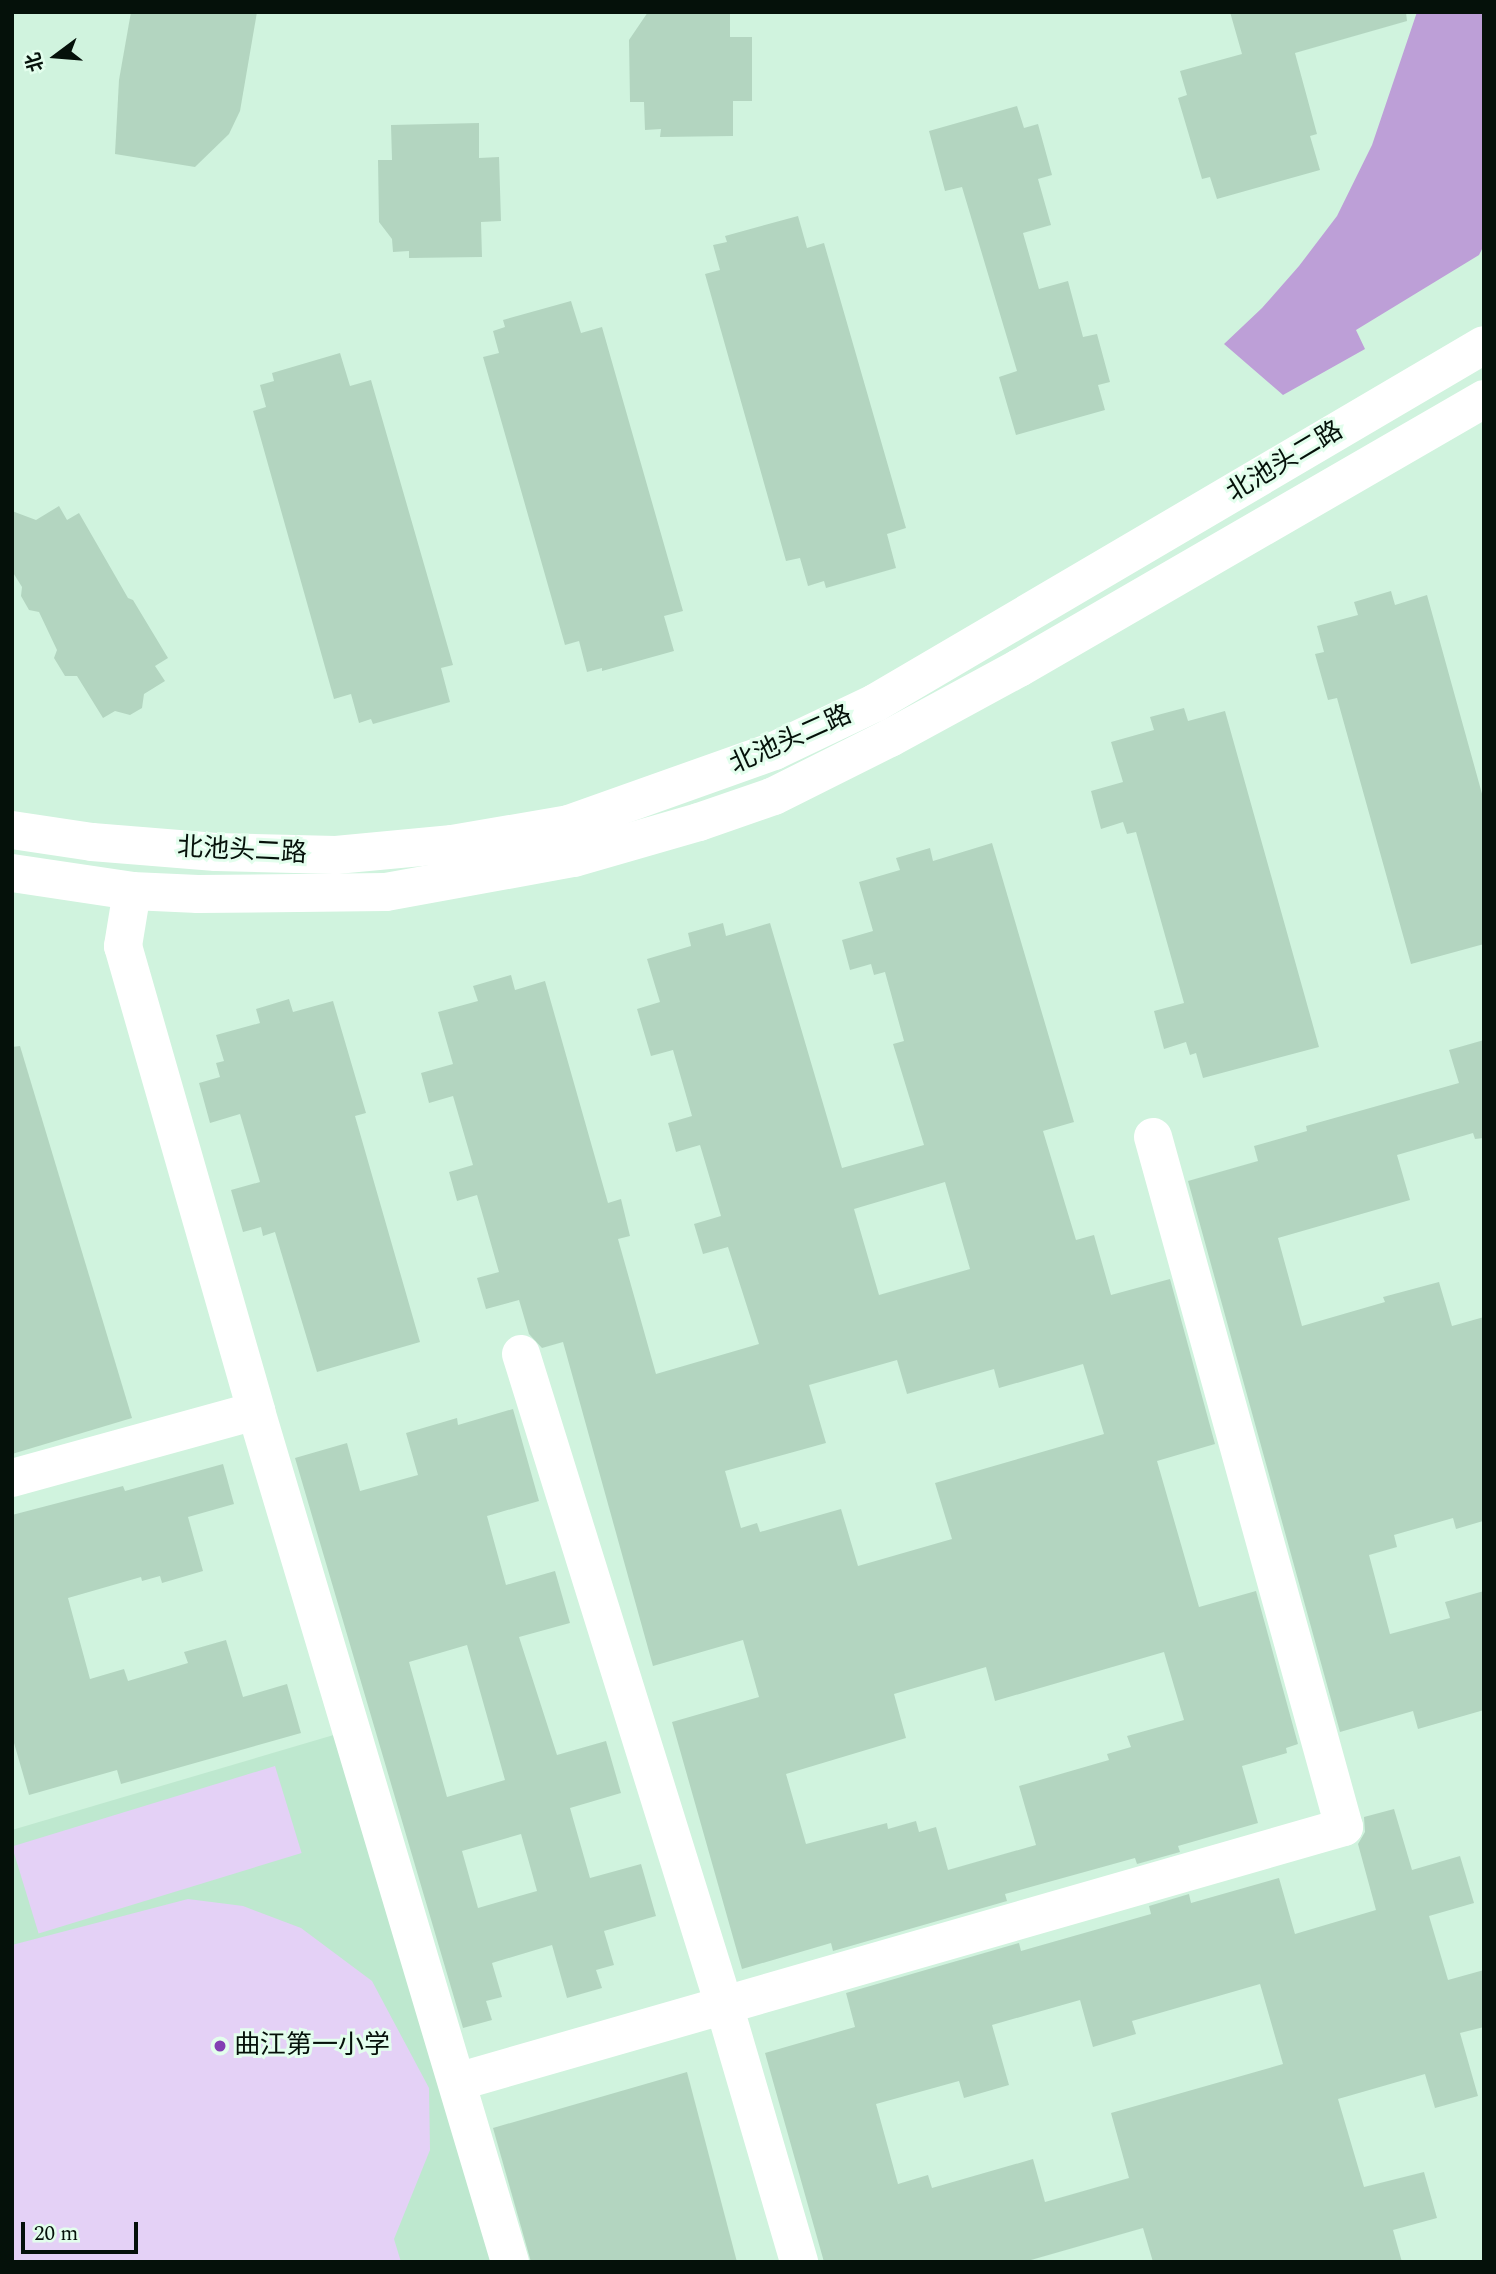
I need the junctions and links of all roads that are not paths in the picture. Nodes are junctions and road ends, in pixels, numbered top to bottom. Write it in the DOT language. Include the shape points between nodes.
graph roads {
  1 [pos="1484,345"];
  2 [pos="1484,400"];
  3 [pos="12,830"];
  4 [pos="12,873"];
  5 [pos="132,891"];
  6 [pos="1153,1137"];
  7 [pos="521,1354"];
  8 [pos="256,1411"];
  9 [pos="12,1478"];
  10 [pos="724,2005"];
  11 [pos="457,2082"];
  12 [pos="510,2262"];
  13 [pos="799,2262"];
  1 -- 3 [label="street, 北池头二路" via="875,703 774,751 569,824 452,844 336,855 147,846"];
  2 -- 5 [label="street, 北池头二路" via="1019,668 774,796 574,858 386,892"];
  4 -- 5 [label="street, 北池头二路"];
  5 -- 8 [label="street" via="123,946"];
  6 -- 10 [label="street" via="1344,1827"];
  7 -- 10 [label="street"];
  8 -- 9 [label="street"];
  8 -- 11 [label="street"];
  10 -- 11 [label="street"];
  10 -- 13 [label="street"];
  11 -- 12 [label="street"];
}
